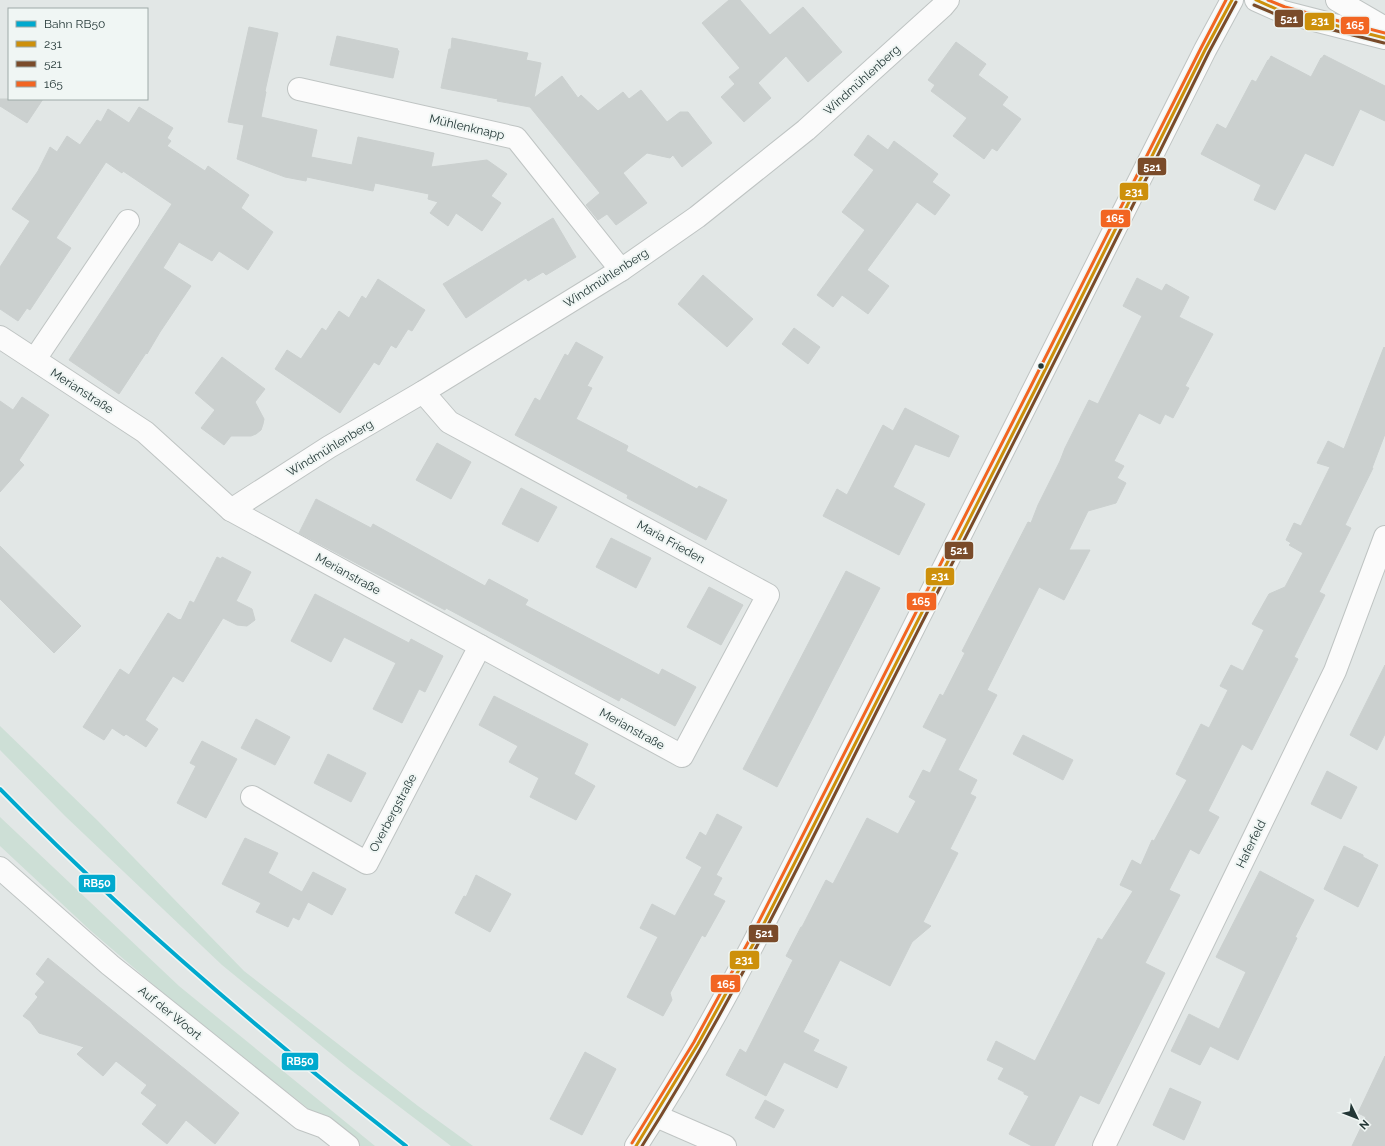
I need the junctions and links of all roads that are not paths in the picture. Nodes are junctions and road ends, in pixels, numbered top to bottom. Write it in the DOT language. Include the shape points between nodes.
graph roads {
  1 [pos="948,0"];
  2 [pos="1232,0"];
  3 [pos="1256,0"];
  4 [pos="1337,0"];
  5 [pos="1385,28"];
  6 [pos="1385,38"];
  7 [pos="299,89"];
  8 [pos="128,221"];
  9 [pos="621,270"];
  10 [pos="0,337"];
  11 [pos="35,359"];
  12 [pos="423,392"];
  13 [pos="231,510"];
  14 [pos="1385,537"];
  15 [pos="480,646"];
  16 [pos="682,756"];
  17 [pos="252,798"];
  18 [pos="0,868"];
  19 [pos="656,1116"];
  20 [pos="348,1146"];
  21 [pos="636,1146"];
  22 [pos="725,1146"];
  23 [pos="1104,1146"];
  1 -- 9 [label="street, Windmühlenberg" via="806,130 697,217"];
  2 -- 19 [label="street" via="760,931 700,1044"];
  3 -- 6 [label="street" via="1283,12"];
  4 -- 5 [label="street"];
  7 -- 9 [label="street, Mühlenknapp" via="516,138"];
  8 -- 11 [label="street"];
  9 -- 12 [label="street, Windmühlenberg"];
  10 -- 11 [label="street, Merianstraße"];
  11 -- 13 [label="street, Merianstraße" via="145,432"];
  12 -- 13 [label="street, Windmühlenberg" via="329,447"];
  12 -- 16 [label="street, Maria Frieden" via="449,422 768,595"];
  13 -- 15 [label="street, Merianstraße"];
  14 -- 23 [label="street, Haferfeld" via="1335,671"];
  15 -- 16 [label="street, Merianstraße"];
  15 -- 17 [label="street, Overbergstraße" via="367,863"];
  18 -- 20 [label="street, Auf der Woort" via="110,964 302,1119 324,1127"];
  19 -- 21 [label="street"];
  19 -- 22 [label="street"];
}
